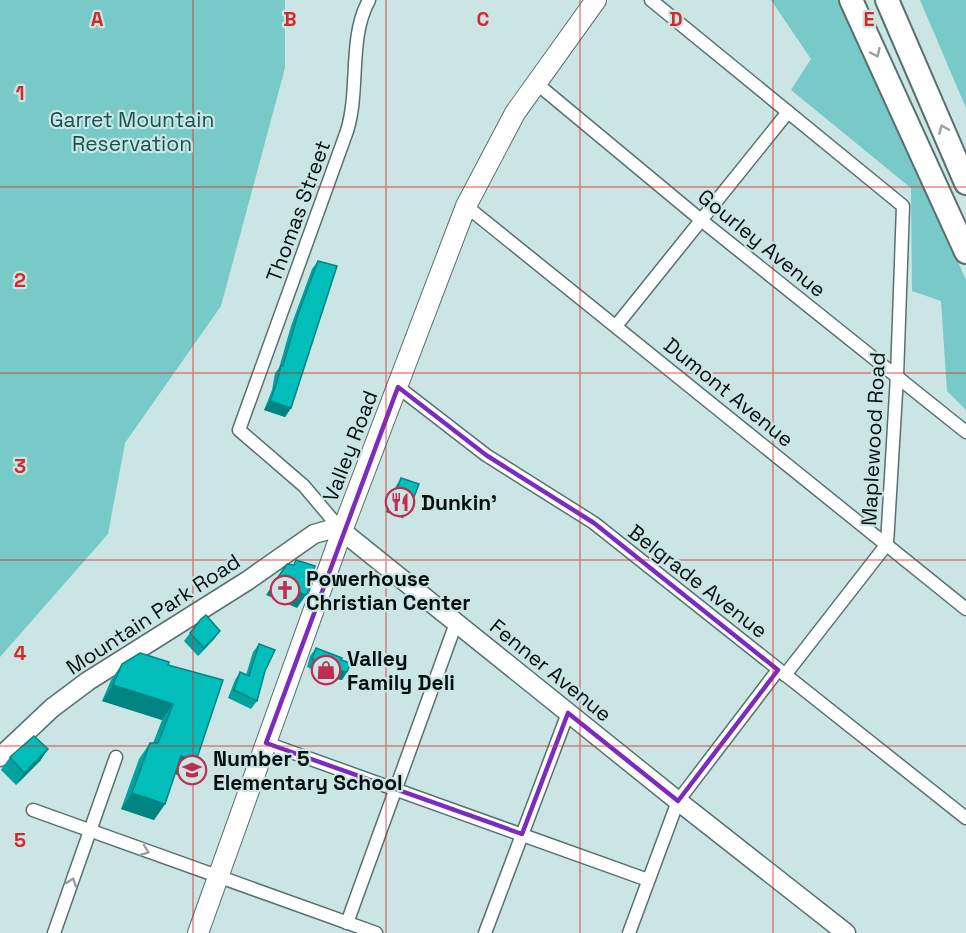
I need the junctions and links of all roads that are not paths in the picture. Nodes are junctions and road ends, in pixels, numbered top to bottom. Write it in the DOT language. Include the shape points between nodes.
graph roads {
  1 [pos="369,0"];
  2 [pos="596,0"];
  3 [pos="651,0"];
  4 [pos="851,0"];
  5 [pos="887,0"];
  6 [pos="536,83"];
  7 [pos="788,112"];
  8 [pos="966,183"];
  9 [pos="466,206"];
  10 [pos="701,220"];
  11 [pos="966,252"];
  12 [pos="616,326"];
  13 [pos="897,376"];
  14 [pos="398,387"];
  15 [pos="239,429"];
  16 [pos="966,432"];
  17 [pos="342,531"];
  18 [pos="887,544"];
  19 [pos="966,609"];
  20 [pos="456,622"];
  21 [pos="782,673"];
  22 [pos="568,713"];
  23 [pos="267,743"];
  24 [pos="0,757"];
  25 [pos="116,757"];
  26 [pos="395,789"];
  27 [pos="678,801"];
  28 [pos="33,810"];
  29 [pos="966,818"];
  30 [pos="90,831"];
  31 [pos="522,834"];
  32 [pos="217,876"];
  33 [pos="648,880"];
  34 [pos="347,922"];
  35 [pos="54,933"];
  36 [pos="198,933"];
  37 [pos="376,933"];
  38 [pos="485,933"];
  39 [pos="629,933"];
  40 [pos="846,933"];
  1 -- 15 [label="street, Thomas Street" via="360,21 353,111 347,131"];
  2 -- 6 [label="main road, Valley Road"];
  3 -- 7 [label="street"];
  4 -- 11 [label="highway, one-way"];
  8 -- 5 [label="highway, one-way"];
  6 -- 9 [label="main road, Valley Road" via="515,113"];
  6 -- 10 [label="street, Gourley Avenue"];
  7 -- 10 [label="street"];
  7 -- 13 [label="street, Maplewood Road" via="903,206"];
  9 -- 12 [label="street, Dumont Avenue"];
  9 -- 14 [label="main road, Valley Road"];
  10 -- 12 [label="street"];
  10 -- 13 [label="street, Gourley Avenue"];
  12 -- 18 [label="street, Dumont Avenue"];
  13 -- 16 [label="street, Gourley Avenue"];
  13 -- 18 [label="street, Maplewood Road"];
  14 -- 17 [label="main road, Valley Road"];
  14 -- 21 [label="street, Belgrade Avenue" via="486,455 594,523"];
  15 -- 17 [label="street, Fenner Avenue" via="304,486"];
  17 -- 20 [label="street, Fenner Avenue"];
  17 -- 23 [label="main road, Valley Road"];
  17 -- 24 [label="street, Mountain Park Road" via="314,534 248,581 88,681 52,708"];
  18 -- 19 [label="street, Dumont Avenue"];
  18 -- 21 [label="street, Maplewood Road"];
  20 -- 22 [label="street, Fenner Avenue"];
  20 -- 26 [label="street"];
  21 -- 27 [label="street, Maplewood Road"];
  21 -- 29 [label="street, Belgrade Avenue"];
  22 -- 27 [label="street, Fenner Avenue"];
  22 -- 31 [label="street"];
  23 -- 26 [label="street"];
  23 -- 32 [label="main road, Valley Road"];
  25 -- 30 [label="street"];
  26 -- 31 [label="street"];
  26 -- 34 [label="street"];
  27 -- 33 [label="street, Maplewood Road"];
  27 -- 40 [label="street, Fenner Avenue"];
  28 -- 30 [label="street"];
  30 -- 32 [label="street, one-way"];
  35 -- 30 [label="street, one-way"];
  31 -- 33 [label="street"];
  31 -- 38 [label="street"];
  32 -- 34 [label="street"];
  32 -- 36 [label="main road, Valley Road"];
  33 -- 39 [label="street, Maplewood Road"];
  34 -- 37 [label="street"];
}
